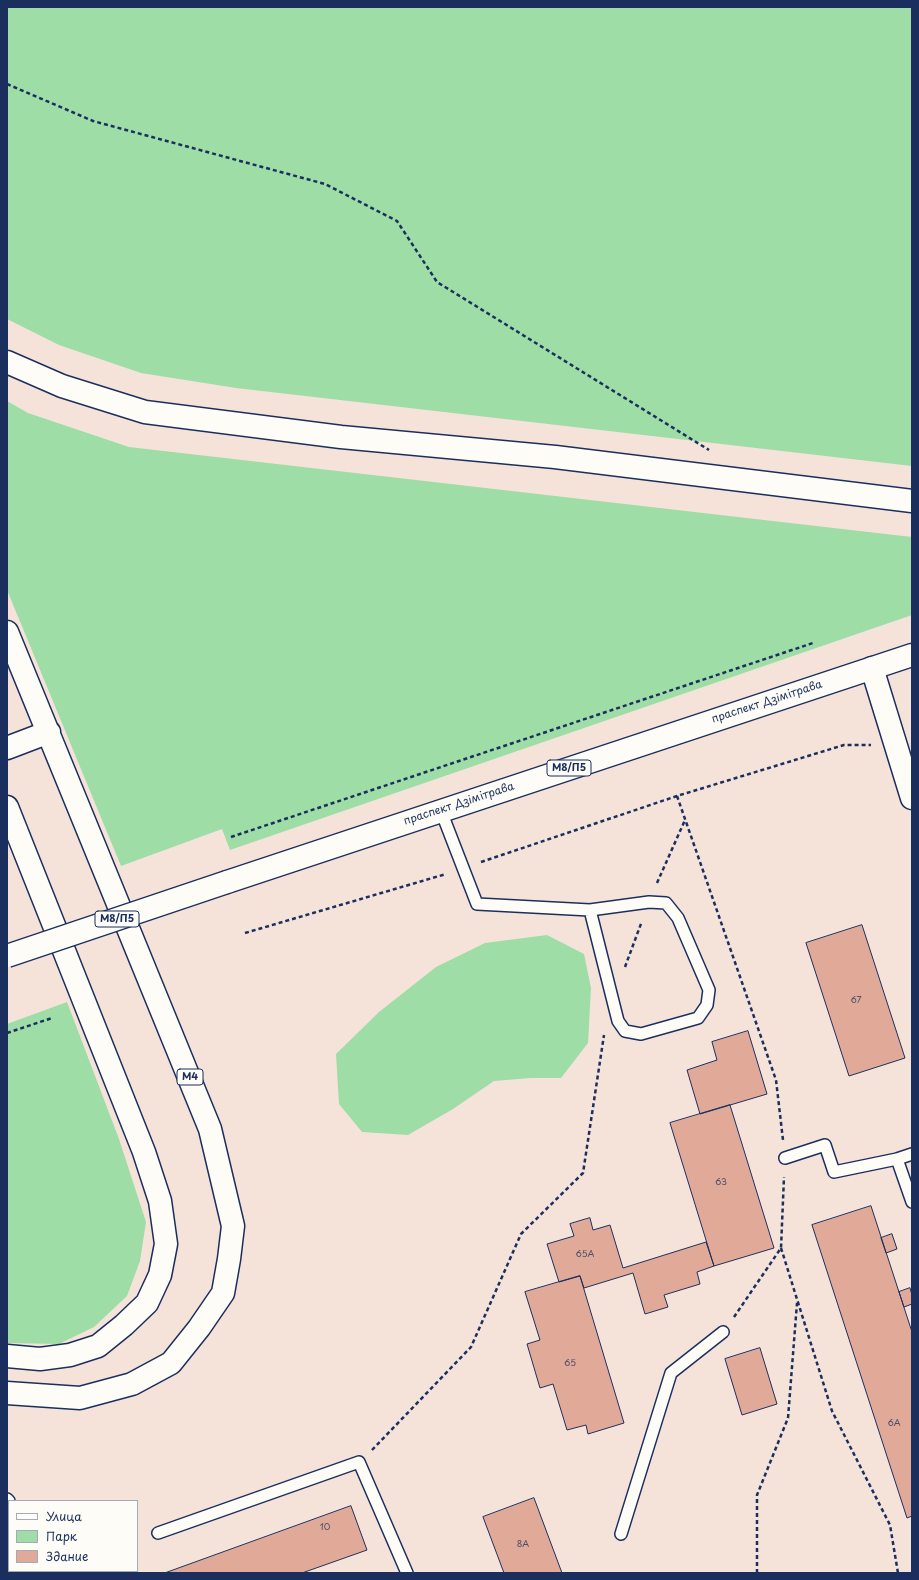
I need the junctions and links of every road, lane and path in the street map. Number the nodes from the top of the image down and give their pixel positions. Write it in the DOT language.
graph roads {
  1 [pos="7,84"];
  2 [pos="7,362"];
  3 [pos="713,453"];
  4 [pos="912,501"];
  5 [pos="7,632"];
  6 [pos="814,643"];
  7 [pos="912,655"];
  8 [pos="872,668"];
  9 [pos="49,732"];
  10 [pos="896,745"];
  11 [pos="7,748"];
  12 [pos="677,796"];
  13 [pos="912,798"];
  14 [pos="7,807"];
  15 [pos="441,810"];
  16 [pos="685,820"];
  17 [pos="231,837"];
  18 [pos="463,869"];
  19 [pos="649,902"];
  20 [pos="590,910"];
  21 [pos="245,933"];
  22 [pos="7,956"];
  23 [pos="613,999"];
  24 [pos="52,1018"];
  25 [pos="7,1033"];
  26 [pos="912,1154"];
  27 [pos="785,1158"];
  28 [pos="896,1159"];
  29 [pos="912,1202"];
  30 [pos="781,1248"];
  31 [pos="798,1300"];
  32 [pos="723,1332"];
  33 [pos="7,1356"];
  34 [pos="7,1393"];
  35 [pos="359,1462"];
  36 [pos="158,1533"];
  37 [pos="621,1534"];
  38 [pos="407,1573"];
  39 [pos="757,1573"];
  40 [pos="898,1573"];
  1 -- 3 [label="path"];
  2 -- 4 [label="main road"];
  5 -- 9 [label="main road, М4"];
  6 -- 17 [label="path"];
  7 -- 8 [label="main road, праспект Дзімітрава / М8/П5"];
  8 -- 10 [label="main road"];
  8 -- 15 [label="main road, праспект Дзімітрава / М8/П5"];
  9 -- 11 [label="main road"];
  9 -- 34 [label="main road, М4"];
  10 -- 12 [label="path"];
  10 -- 13 [label="main road"];
  12 -- 16 [label="path"];
  12 -- 18 [label="path"];
  14 -- 33 [label="main road"];
  15 -- 18 [label="lane"];
  15 -- 22 [label="main road, праспект Дзімітрава / М8/П5, bridge"];
  16 -- 19 [label="path"];
  16 -- 27 [label="path"];
  18 -- 20 [label="lane"];
  18 -- 21 [label="path"];
  19 -- 20 [label="lane"];
  19 -- 23 [label="path"];
  19 -- 23 [label="lane"];
  20 -- 23 [label="lane"];
  23 -- 35 [label="path"];
  24 -- 25 [label="path"];
  26 -- 28 [label="lane"];
  27 -- 28 [label="lane"];
  27 -- 30 [label="path"];
  28 -- 29 [label="lane"];
  30 -- 31 [label="path"];
  30 -- 32 [label="path"];
  31 -- 39 [label="path"];
  31 -- 40 [label="path"];
  32 -- 37 [label="lane"];
  35 -- 36 [label="lane"];
  35 -- 38 [label="lane"];
}
